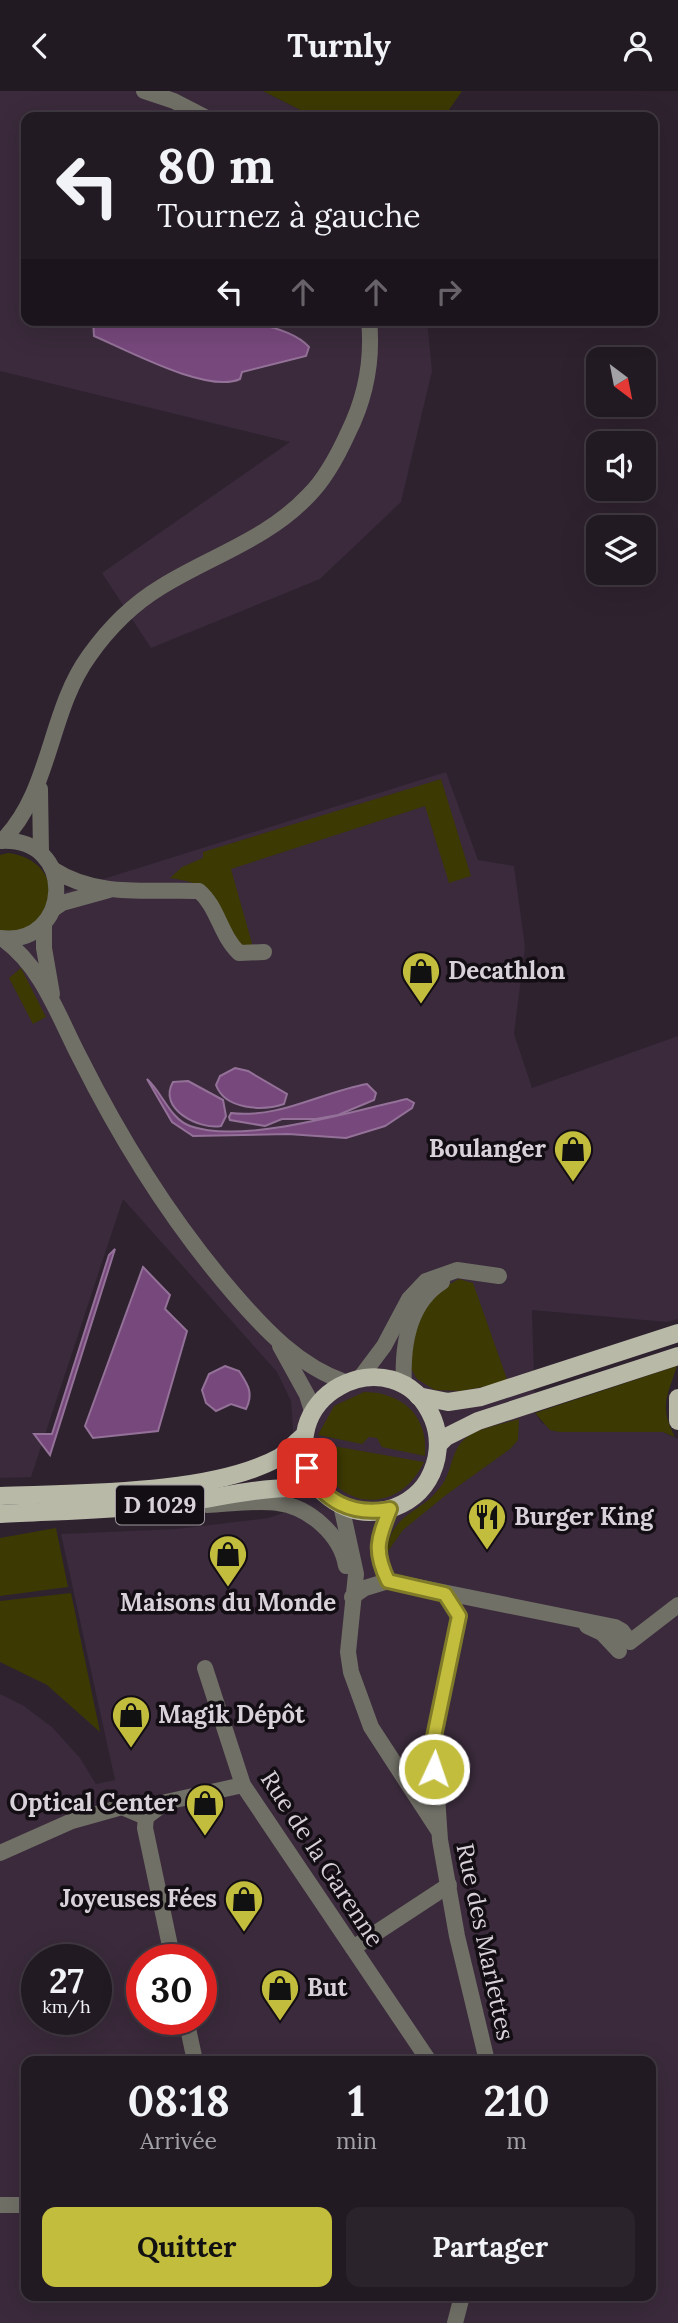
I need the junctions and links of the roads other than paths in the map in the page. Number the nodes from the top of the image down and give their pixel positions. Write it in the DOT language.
graph roads {
  1 [pos="144,91"];
  2 [pos="193,112"];
  3 [pos="369,326"];
  4 [pos="41,779"];
  5 [pos="1,841"];
  6 [pos="41,853"];
  7 [pos="54,870"];
  8 [pos="108,890"];
  9 [pos="53,909"];
  10 [pos="44,924"];
  11 [pos="2,938"];
  12 [pos="264,952"];
  13 [pos="54,1003"];
  14 [pos="469,1273"];
  15 [pos="499,1276"];
  16 [pos="678,1333"];
  17 [pos="275,1338"];
  18 [pos="678,1356"];
  19 [pos="353,1380"];
  20 [pos="411,1391"];
  21 [pos="678,1398"];
  22 [pos="312,1411"];
  23 [pos="678,1422"];
  24 [pos="304,1436"];
  25 [pos="438,1445"];
  26 [pos="320,1490"];
  27 [pos="0,1496"];
  28 [pos="173,1504"];
  29 [pos="341,1505"];
  30 [pos="390,1509"];
  31 [pos="0,1514"];
  32 [pos="388,1581"];
  33 [pos="445,1594"];
  34 [pos="352,1597"];
  35 [pos="678,1605"];
  36 [pos="459,1616"];
  37 [pos="624,1647"];
  38 [pos="205,1668"];
  39 [pos="243,1785"];
  40 [pos="146,1817"];
  41 [pos="439,1832"];
  42 [pos="0,1853"];
  43 [pos="449,1885"];
  44 [pos="170,1944"];
  45 [pos="353,1948"];
  46 [pos="189,2035"];
  47 [pos="194,2056"];
  48 [pos="426,2056"];
  49 [pos="486,2056"];
  50 [pos="0,2205"];
  51 [pos="21,2205"];
  52 [pos="461,2301"];
  53 [pos="455,2323"];
  1 -- 2 [label="street"];
  3 -- 4 [label="street"];
  4 -- 5 [label="street"];
  4 -- 6 [label="street"];
  5 -- 6 [label="street"];
  6 -- 7 [label="street"];
  7 -- 8 [label="street"];
  7 -- 9 [label="street"];
  8 -- 9 [label="street"];
  8 -- 12 [label="street"];
  9 -- 10 [label="street"];
  10 -- 11 [label="street"];
  10 -- 13 [label="street"];
  11 -- 13 [label="street"];
  13 -- 17 [label="street"];
  14 -- 15 [label="street"];
  14 -- 19 [label="street"];
  14 -- 20 [label="street"];
  16 -- 20 [label="main road"];
  17 -- 19 [label="street"];
  17 -- 22 [label="street"];
  18 -- 25 [label="main road"];
  19 -- 20 [label="main road"];
  19 -- 22 [label="main road"];
  20 -- 25 [label="main road"];
  21 -- 23 [label="main road"];
  22 -- 24 [label="main road"];
  24 -- 26 [label="main road"];
  24 -- 27 [label="main road, D 1029"];
  25 -- 30 [label="main road"];
  26 -- 28 [label="main road, D 1029"];
  26 -- 29 [label="main road"];
  28 -- 31 [label="main road, D 1029"];
  28 -- 34 [label="street"];
  29 -- 30 [label="main road"];
  29 -- 34 [label="street"];
  30 -- 32 [label="street"];
  32 -- 33 [label="street"];
  32 -- 34 [label="street"];
  33 -- 36 [label="street"];
  33 -- 37 [label="street"];
  34 -- 41 [label="street, Rue des Marlettes"];
  35 -- 37 [label="street"];
  36 -- 37 [label="street"];
  36 -- 41 [label="street, Rue des Marlettes"];
  38 -- 39 [label="street, Rue de la Garenne"];
  39 -- 40 [label="street"];
  39 -- 45 [label="street, Rue de la Garenne"];
  40 -- 42 [label="street"];
  40 -- 44 [label="street"];
  41 -- 43 [label="street, Rue des Marlettes"];
  43 -- 45 [label="street"];
  43 -- 49 [label="street, Rue des Marlettes"];
  45 -- 48 [label="street, Rue de la Garenne"];
  46 -- 47 [label="street"];
  50 -- 51 [label="street"];
  52 -- 53 [label="street"];
}
